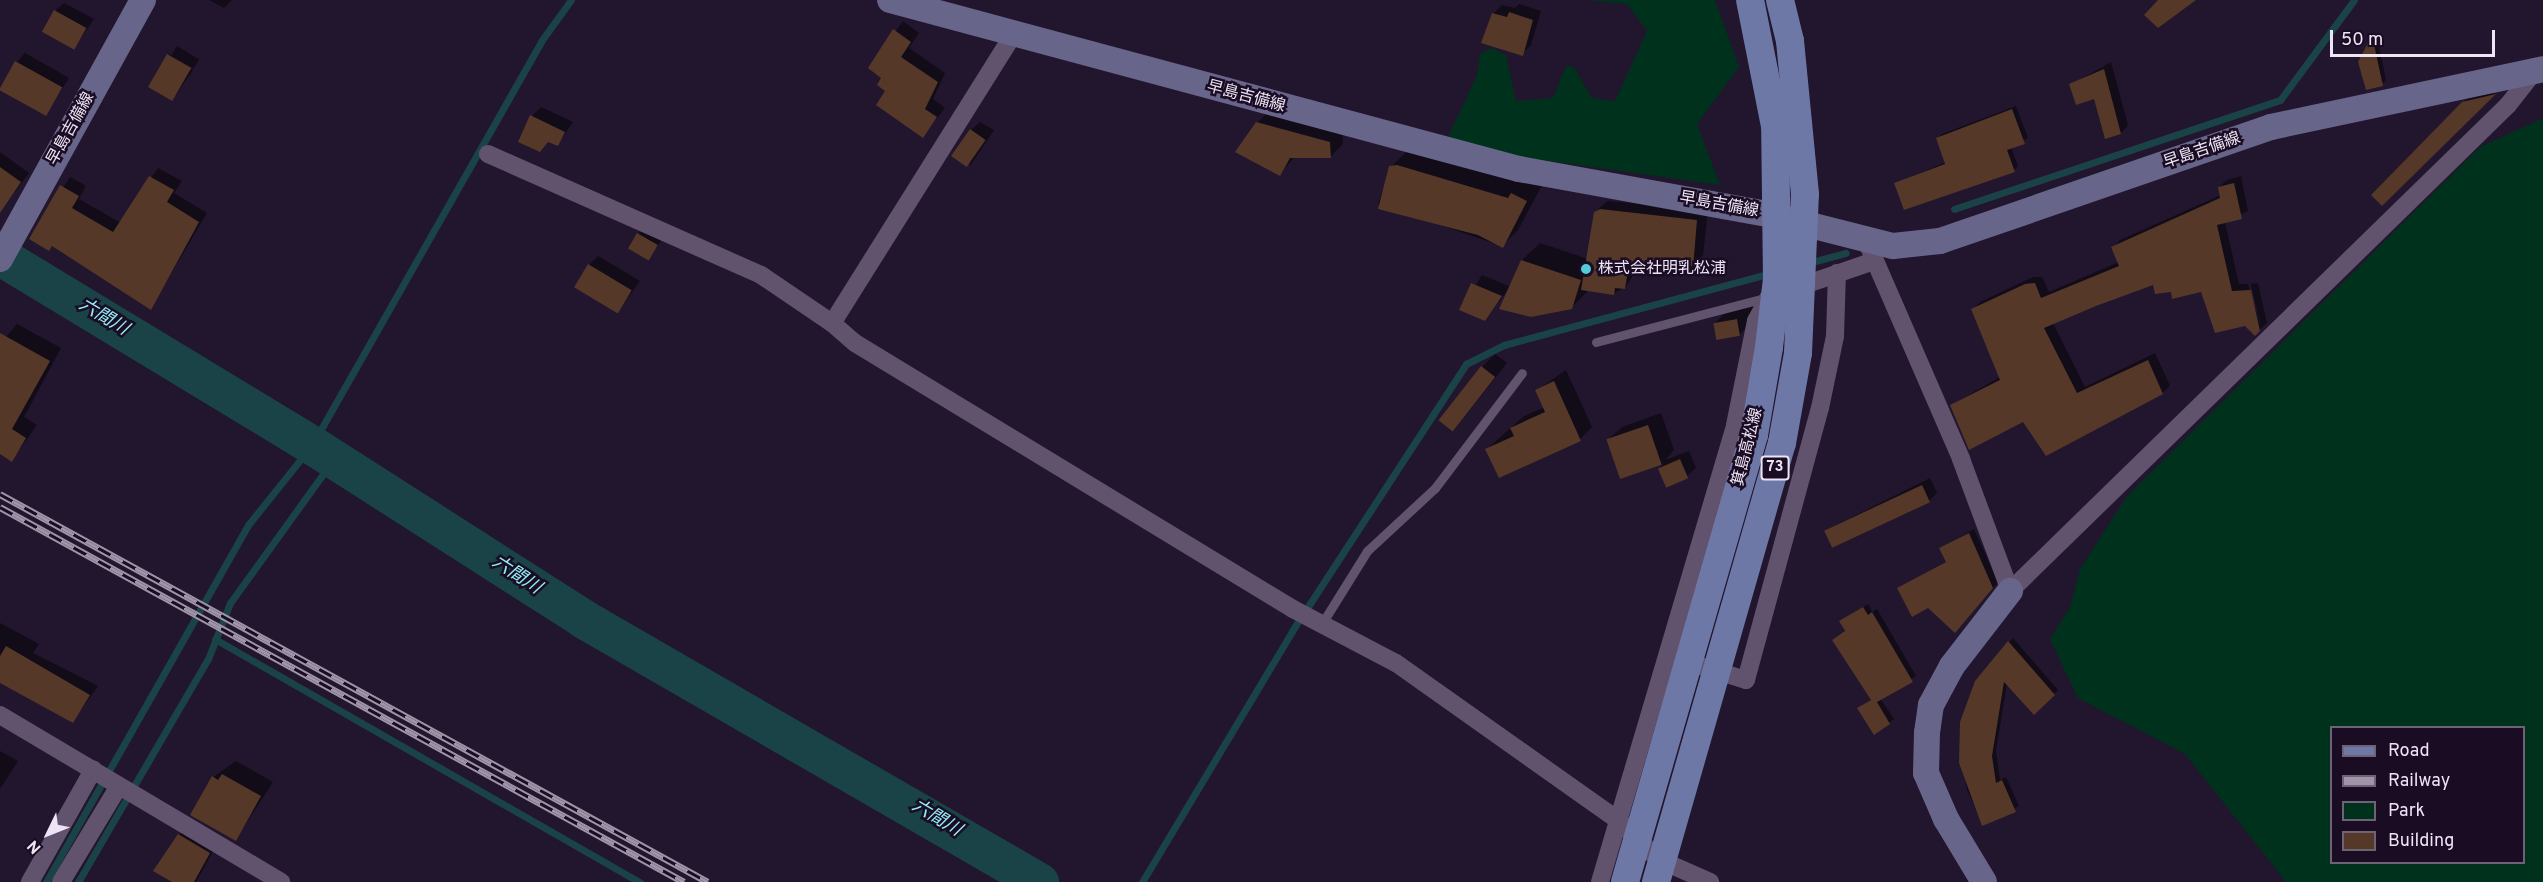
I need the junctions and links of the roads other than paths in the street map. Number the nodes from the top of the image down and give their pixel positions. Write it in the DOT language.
graph roads {
  1 [pos="143,0"];
  2 [pos="890,0"];
  3 [pos="1750,0"];
  4 [pos="1780,0"];
  5 [pos="1013,35"];
  6 [pos="2539,70"];
  7 [pos="488,154"];
  8 [pos="1870,250"];
  9 [pos="0,259"];
  10 [pos="1837,273"];
  11 [pos="1769,297"];
  12 [pos="832,323"];
  13 [pos="1596,342"];
  14 [pos="1522,373"];
  15 [pos="2010,591"];
  16 [pos="1307,617"];
  17 [pos="1666,655"];
  18 [pos="0,715"];
  19 [pos="114,783"];
  20 [pos="1618,820"];
  21 [pos="30,882"];
  22 [pos="60,882"];
  23 [pos="281,882"];
  24 [pos="1600,882"];
  25 [pos="1625,882"];
  26 [pos="1656,882"];
  27 [pos="1710,882"];
  28 [pos="1984,882"];
  1 -- 9 [label="main road, 早島吉備線"];
  2 -- 5 [label="main road, 早島吉備線"];
  3 -- 25 [label="main road, 箕島高松線 / 73"];
  4 -- 26 [label="main road, 箕島高松線 / 73"];
  5 -- 8 [label="main road, 早島吉備線"];
  5 -- 12 [label="street"];
  6 -- 8 [label="main road, 早島吉備線"];
  6 -- 15 [label="street"];
  7 -- 12 [label="street"];
  8 -- 10 [label="street"];
  8 -- 15 [label="street"];
  10 -- 11 [label="street"];
  10 -- 17 [label="street"];
  11 -- 13 [label="lane"];
  11 -- 17 [label="street"];
  12 -- 16 [label="street"];
  14 -- 16 [label="lane"];
  15 -- 28 [label="main road"];
  16 -- 20 [label="street"];
  17 -- 20 [label="street"];
  18 -- 19 [label="street"];
  19 -- 21 [label="street"];
  19 -- 22 [label="street"];
  19 -- 23 [label="street"];
  20 -- 24 [label="street"];
  20 -- 27 [label="street"];
}
